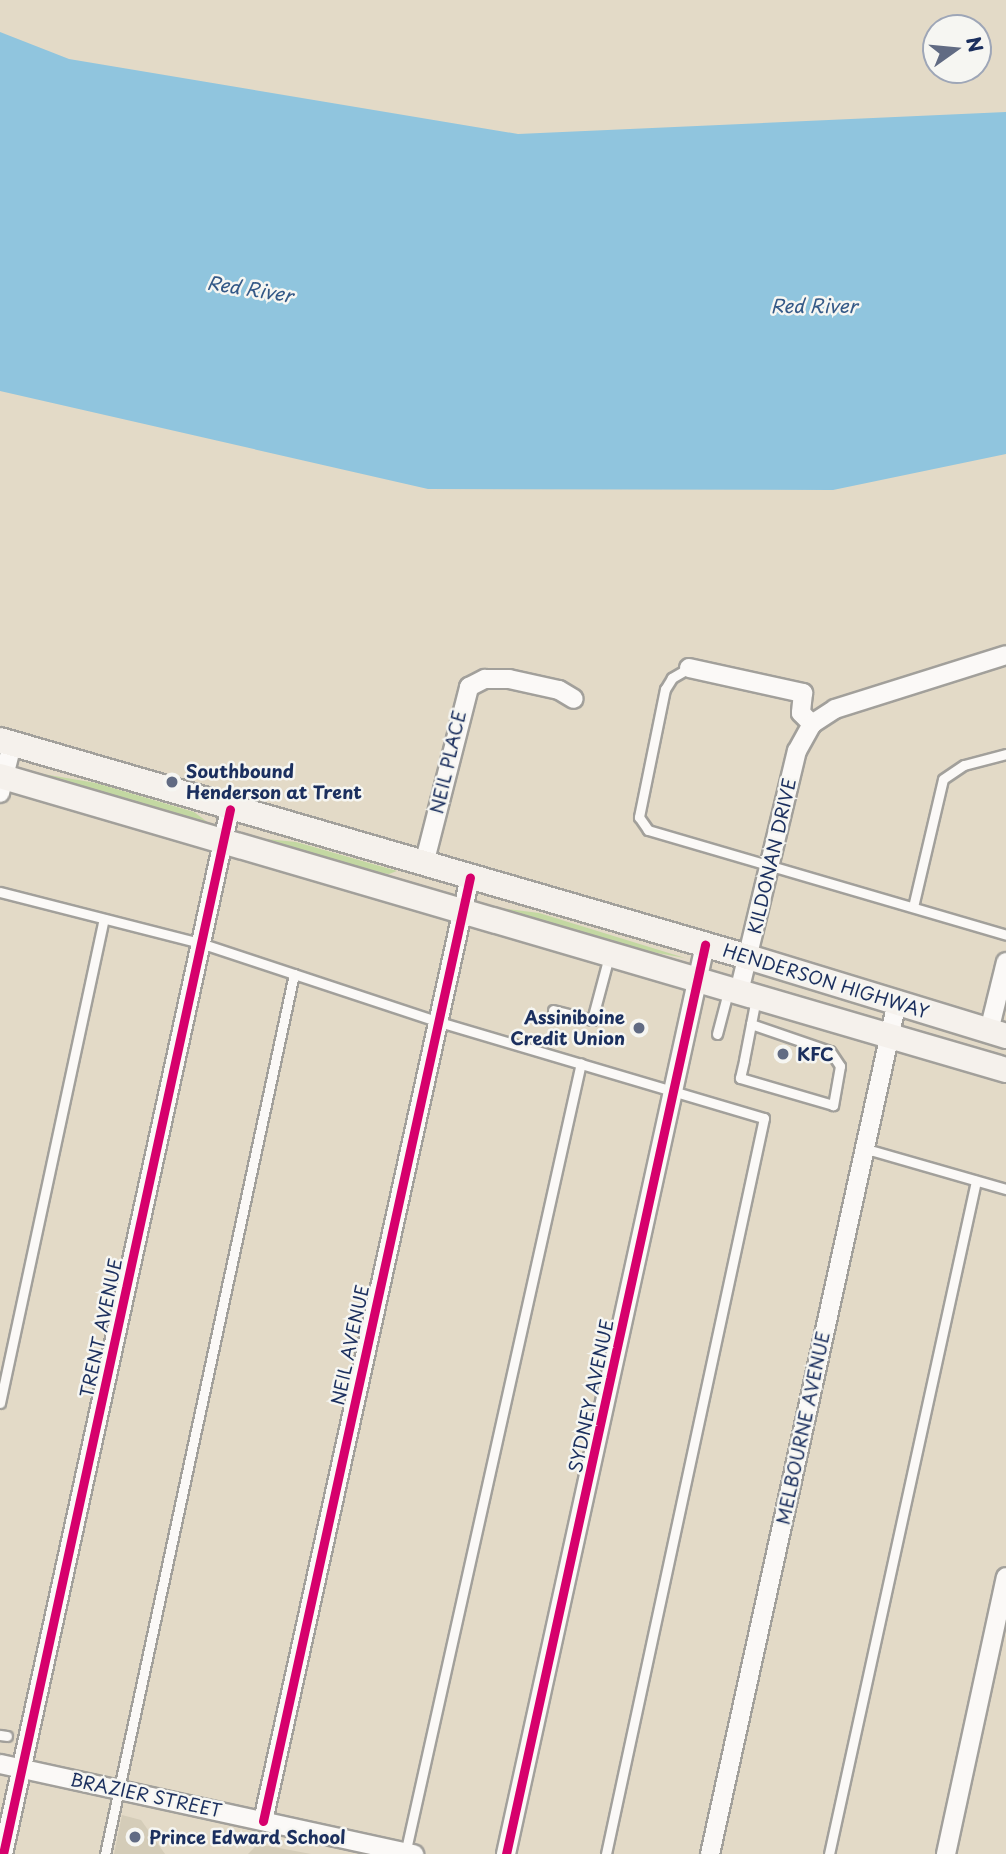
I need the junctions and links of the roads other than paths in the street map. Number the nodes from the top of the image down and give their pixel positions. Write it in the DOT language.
graph roads {
  1 [pos="1006,655"];
  2 [pos="688,668"];
  3 [pos="574,699"];
  4 [pos="812,724"];
  5 [pos="6,742"];
  6 [pos="1006,754"];
  7 [pos="1,782"];
  8 [pos="230,809"];
  9 [pos="223,842"];
  10 [pos="771,863"];
  11 [pos="424,864"];
  12 [pos="470,877"];
  13 [pos="0,892"];
  14 [pos="414,897"];
  15 [pos="914,907"];
  16 [pos="460,911"];
  17 [pos="104,919"];
  18 [pos="1006,935"];
  19 [pos="200,943"];
  20 [pos="705,945"];
  21 [pos="610,954"];
  22 [pos="748,957"];
  23 [pos="1006,962"];
  24 [pos="294,974"];
  25 [pos="697,980"];
  26 [pos="742,992"];
  27 [pos="897,1002"];
  28 [pos="553,1010"];
  29 [pos="436,1021"];
  30 [pos="751,1024"];
  31 [pos="717,1034"];
  32 [pos="998,1034"];
  33 [pos="888,1036"];
  34 [pos="581,1063"];
  35 [pos="1006,1070"];
  36 [pos="675,1090"];
  37 [pos="863,1148"];
  38 [pos="976,1181"];
  39 [pos="1006,1189"];
  40 [pos="0,1403"];
  41 [pos="1006,1577"];
  42 [pos="0,1764"];
  43 [pos="22,1769"];
  44 [pos="117,1788"];
  45 [pos="262,1821"];
  46 [pos="2,1852"];
  47 [pos="408,1853"];
  48 [pos="105,1854"];
  49 [pos="506,1854"];
  50 [pos="606,1854"];
  51 [pos="710,1854"];
  52 [pos="829,1854"];
  53 [pos="946,1854"];
  1 -- 4 [label="street"];
  2 -- 4 [label="street"];
  2 -- 10 [label="lane"];
  3 -- 11 [label="street, NEIL PLACE"];
  4 -- 10 [label="street, KILDONAN DRIVE"];
  5 -- 7 [label="street"];
  5 -- 8 [label="main road, HENDERSON HIGHWAY"];
  6 -- 15 [label="lane"];
  7 -- 9 [label="main road, HENDERSON HIGHWAY"];
  8 -- 9 [label="street, TRENT AVENUE"];
  8 -- 11 [label="main road, HENDERSON HIGHWAY"];
  9 -- 14 [label="main road, HENDERSON HIGHWAY"];
  9 -- 19 [label="street, TRENT AVENUE"];
  10 -- 15 [label="lane"];
  10 -- 22 [label="street, KILDONAN DRIVE"];
  11 -- 12 [label="main road, HENDERSON HIGHWAY"];
  11 -- 14 [label="main road"];
  12 -- 16 [label="street, NEIL AVENUE"];
  12 -- 20 [label="main road, HENDERSON HIGHWAY"];
  13 -- 17 [label="lane"];
  14 -- 16 [label="main road, HENDERSON HIGHWAY"];
  15 -- 18 [label="lane"];
  16 -- 21 [label="main road, HENDERSON HIGHWAY"];
  16 -- 29 [label="street, NEIL AVENUE"];
  17 -- 19 [label="lane"];
  17 -- 40 [label="lane"];
  19 -- 24 [label="lane"];
  19 -- 43 [label="street, TRENT AVENUE"];
  20 -- 22 [label="main road, HENDERSON HIGHWAY"];
  20 -- 25 [label="street, SYDNEY AVENUE"];
  21 -- 25 [label="main road, HENDERSON HIGHWAY"];
  21 -- 28 [label="lane"];
  22 -- 26 [label="street, KILDONAN DRIVE"];
  22 -- 27 [label="main road, HENDERSON HIGHWAY"];
  23 -- 32 [label="street"];
  24 -- 29 [label="lane"];
  24 -- 44 [label="lane"];
  25 -- 26 [label="main road, HENDERSON HIGHWAY"];
  25 -- 36 [label="street, SYDNEY AVENUE"];
  26 -- 30 [label="lane"];
  26 -- 31 [label="lane"];
  26 -- 33 [label="main road, HENDERSON HIGHWAY"];
  27 -- 32 [label="main road, HENDERSON HIGHWAY"];
  27 -- 33 [label="street, MELBOURNE AVENUE"];
  29 -- 34 [label="lane"];
  29 -- 45 [label="street, NEIL AVENUE"];
  30 -- 30 [label="lane"];
  33 -- 35 [label="main road, HENDERSON HIGHWAY"];
  33 -- 37 [label="street, MELBOURNE AVENUE"];
  34 -- 36 [label="lane"];
  34 -- 47 [label="lane"];
  36 -- 49 [label="street, SYDNEY AVENUE"];
  36 -- 50 [label="lane"];
  37 -- 38 [label="lane"];
  37 -- 51 [label="street, MELBOURNE AVENUE"];
  38 -- 39 [label="lane"];
  38 -- 52 [label="lane"];
  41 -- 53 [label="street"];
  42 -- 43 [label="street, BRAZIER STREET"];
  43 -- 44 [label="street, BRAZIER STREET"];
  43 -- 46 [label="street, TRENT AVENUE"];
  44 -- 45 [label="street, BRAZIER STREET"];
  44 -- 48 [label="lane"];
  45 -- 47 [label="street, BRAZIER STREET"];
}
